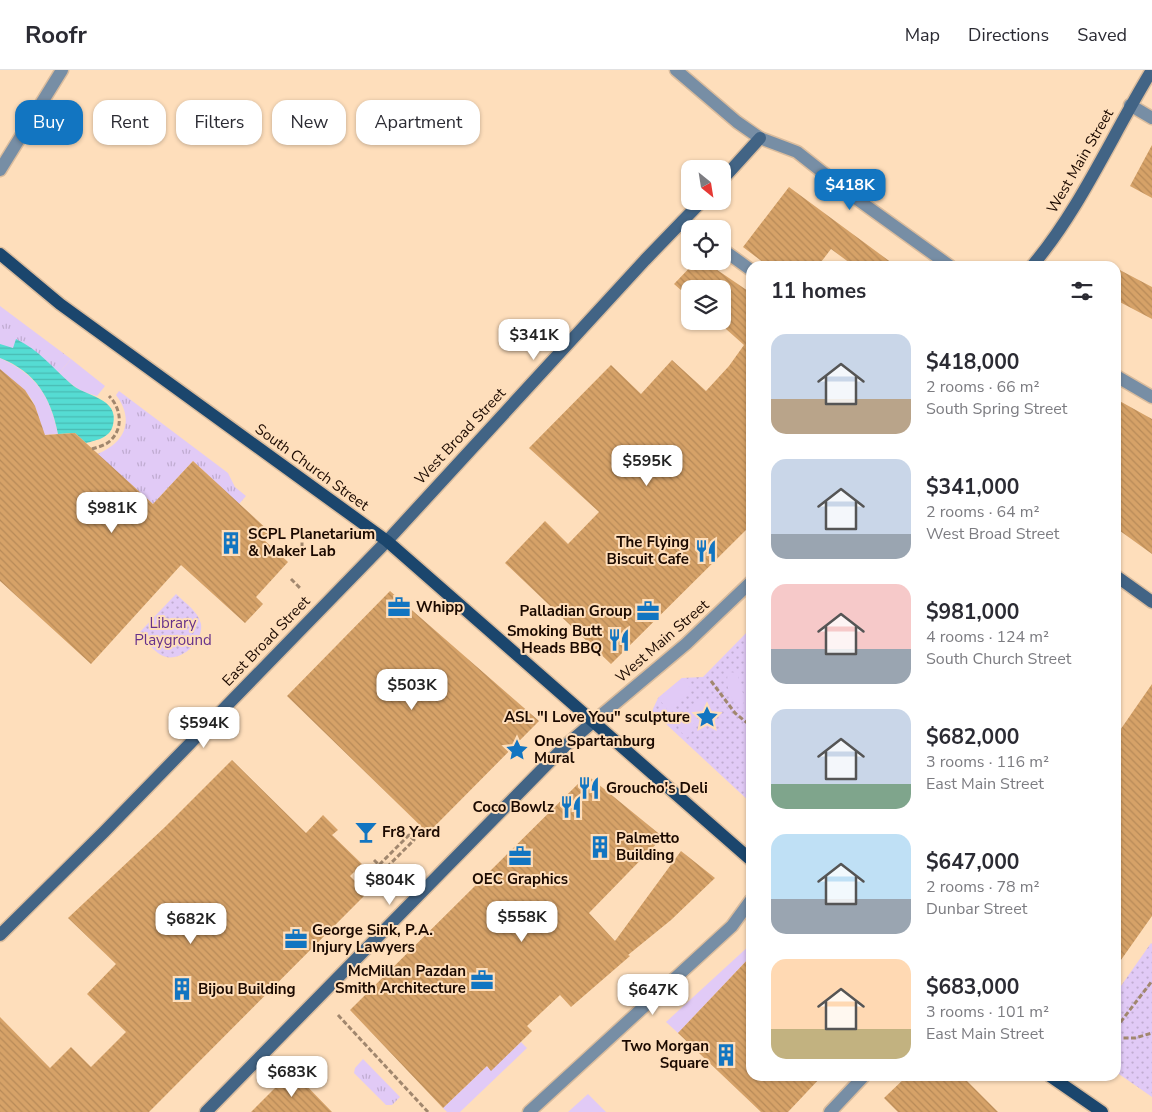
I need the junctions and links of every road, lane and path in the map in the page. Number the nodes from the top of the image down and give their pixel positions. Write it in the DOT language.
graph roads {
  1 [pos="62,70"];
  2 [pos="676,70"];
  3 [pos="1152,70"];
  4 [pos="1130,105"];
  5 [pos="1152,118"];
  6 [pos="760,138"];
  7 [pos="0,170"];
  8 [pos="731,170"];
  9 [pos="681,231"];
  10 [pos="0,254"];
  11 [pos="731,256"];
  12 [pos="943,261"];
  13 [pos="1036,261"];
  14 [pos="746,266"];
  15 [pos="1121,379"];
  16 [pos="108,396"];
  17 [pos="1152,397"];
  18 [pos="92,449"];
  19 [pos="302,535"];
  20 [pos="387,541"];
  21 [pos="302,551"];
  22 [pos="291,580"];
  23 [pos="1121,580"];
  24 [pos="746,587"];
  25 [pos="300,588"];
  26 [pos="1152,602"];
  27 [pos="711,681"];
  28 [pos="594,722"];
  29 [pos="746,722"];
  30 [pos="746,856"];
  31 [pos="374,860"];
  32 [pos="379,865"];
  33 [pos="400,876"];
  34 [pos="395,880"];
  35 [pos="746,907"];
  36 [pos="0,935"];
  37 [pos="1152,981"];
  38 [pos="338,1015"];
  39 [pos="1121,1021"];
  40 [pos="1152,1033"];
  41 [pos="1121,1038"];
  42 [pos="859,1081"];
  43 [pos="1057,1081"];
  44 [pos="206,1112"];
  45 [pos="428,1112"];
  46 [pos="528,1112"];
  47 [pos="830,1112"];
  48 [pos="1102,1112"];
  1 -- 7 [label="street"];
  2 -- 6 [label="street"];
  3 -- 4 [label="street, West Main Street"];
  4 -- 5 [label="street"];
  4 -- 13 [label="street, West Main Street"];
  6 -- 8 [label="street"];
  6 -- 12 [label="street"];
  9 -- 20 [label="street, West Broad Street"];
  10 -- 20 [label="main road, South Church Street"];
  11 -- 14 [label="street"];
  15 -- 17 [label="street"];
  16 -- 18 [label="path"];
  19 -- 21 [label="path"];
  20 -- 28 [label="main road, South Church Street"];
  20 -- 36 [label="street, East Broad Street"];
  22 -- 25 [label="path"];
  23 -- 26 [label="street"];
  24 -- 28 [label="street, West Main Street"];
  27 -- 29 [label="path"];
  28 -- 30 [label="main road, South Church Street"];
  28 -- 44 [label="street"];
  31 -- 32 [label="path"];
  32 -- 33 [label="path"];
  32 -- 34 [label="path"];
  35 -- 46 [label="street"];
  37 -- 39 [label="path"];
  38 -- 45 [label="path"];
  40 -- 41 [label="path"];
  42 -- 47 [label="street"];
  43 -- 48 [label="main road"];
}
